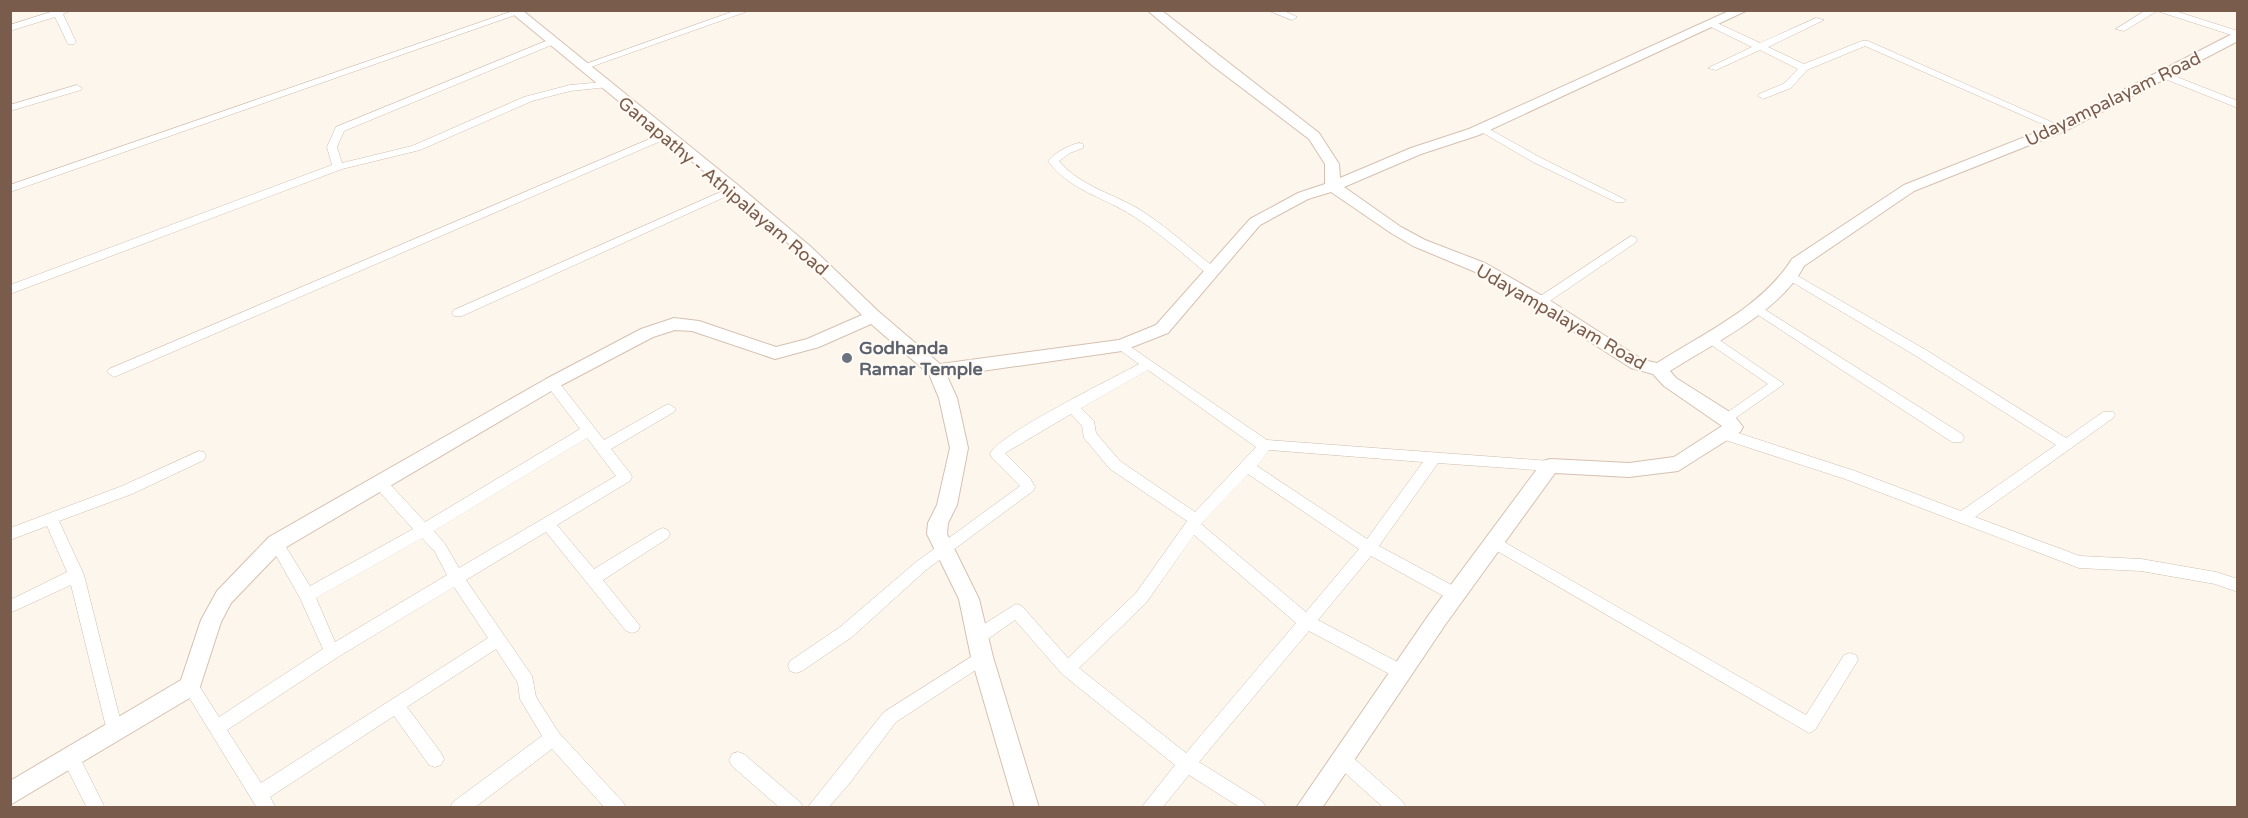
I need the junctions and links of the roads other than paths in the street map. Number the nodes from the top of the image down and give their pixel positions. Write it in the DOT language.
graph roads {
  1 [pos="747,10"];
  2 [pos="1271,10"];
  3 [pos="1742,10"];
  4 [pos="2154,10"];
  5 [pos="2161,10"];
  6 [pos="1156,11"];
  7 [pos="63,12"];
  8 [pos="515,12"];
  9 [pos="1292,17"];
  10 [pos="1819,20"];
  11 [pos="1712,24"];
  12 [pos="10,28"];
  13 [pos="2121,29"];
  14 [pos="2238,34"];
  15 [pos="71,42"];
  16 [pos="551,42"];
  17 [pos="1760,47"];
  18 [pos="582,67"];
  19 [pos="1713,68"];
  20 [pos="1804,69"];
  21 [pos="2164,75"];
  22 [pos="604,85"];
  23 [pos="77,88"];
  24 [pos="1763,96"];
  25 [pos="2238,105"];
  26 [pos="10,108"];
  27 [pos="1482,128"];
  28 [pos="2060,128"];
  29 [pos="666,135"];
  30 [pos="1079,146"];
  31 [pos="338,167"];
  32 [pos="1333,186"];
  33 [pos="10,189"];
  34 [pos="734,189"];
  35 [pos="1620,200"];
  36 [pos="1631,240"];
  37 [pos="1211,272"];
  38 [pos="1791,276"];
  39 [pos="10,290"];
  40 [pos="1540,302"];
  41 [pos="1756,308"];
  42 [pos="458,313"];
  43 [pos="873,316"];
  44 [pos="1709,337"];
  45 [pos="1122,345"];
  46 [pos="1149,364"];
  47 [pos="1659,370"];
  48 [pos="936,371"];
  49 [pos="114,372"];
  50 [pos="552,383"];
  51 [pos="1072,406"];
  52 [pos="669,409"];
  53 [pos="2108,415"];
  54 [pos="1726,426"];
  55 [pos="589,430"];
  56 [pos="1957,438"];
  57 [pos="2065,444"];
  58 [pos="1264,445"];
  59 [pos="604,447"];
  60 [pos="199,456"];
  61 [pos="1434,458"];
  62 [pos="1248,466"];
  63 [pos="1550,466"];
  64 [pos="381,484"];
  65 [pos="1964,517"];
  66 [pos="51,519"];
  67 [pos="1194,522"];
  68 [pos="547,523"];
  69 [pos="424,530"];
  70 [pos="10,534"];
  71 [pos="663,534"];
  72 [pos="1492,541"];
  73 [pos="276,543"];
  74 [pos="1369,548"];
  75 [pos="944,549"];
  76 [pos="76,575"];
  77 [pos="456,577"];
  78 [pos="593,578"];
  79 [pos="2238,586"];
  80 [pos="1454,594"];
  81 [pos="307,595"];
  82 [pos="10,607"];
  83 [pos="1305,621"];
  84 [pos="632,626"];
  85 [pos="979,636"];
  86 [pos="499,639"];
  87 [pos="332,652"];
  88 [pos="982,657"];
  89 [pos="1850,660"];
  90 [pos="796,666"];
  91 [pos="1068,669"];
  92 [pos="1401,672"];
  93 [pos="190,686"];
  94 [pos="396,705"];
  95 [pos="217,727"];
  96 [pos="115,731"];
  97 [pos="553,738"];
  98 [pos="71,758"];
  99 [pos="435,759"];
  100 [pos="738,760"];
  101 [pos="1343,760"];
  102 [pos="1187,764"];
  103 [pos="10,794"];
  104 [pos="263,801"];
  105 [pos="96,807"];
  106 [pos="459,807"];
  107 [pos="617,807"];
  108 [pos="794,807"];
  109 [pos="816,807"];
  110 [pos="1027,807"];
  111 [pos="1150,807"];
  112 [pos="1257,807"];
  113 [pos="1308,807"];
  114 [pos="1396,807"];
  1 -- 18 [label="street"];
  2 -- 9 [label="street"];
  3 -- 11 [label="street"];
  4 -- 13 [label="street"];
  5 -- 14 [label="street"];
  6 -- 32 [label="street"];
  7 -- 12 [label="street"];
  7 -- 15 [label="street"];
  8 -- 16 [label="street, Ganapathy - Athipalayam Road"];
  8 -- 33 [label="street"];
  10 -- 17 [label="street"];
  11 -- 17 [label="street"];
  11 -- 27 [label="street"];
  14 -- 21 [label="street, Udayampalayam Road"];
  16 -- 18 [label="street, Ganapathy - Athipalayam Road"];
  16 -- 31 [label="street"];
  17 -- 19 [label="street"];
  17 -- 20 [label="street"];
  18 -- 22 [label="street, Ganapathy - Athipalayam Road"];
  20 -- 24 [label="street"];
  20 -- 28 [label="street"];
  21 -- 25 [label="street"];
  21 -- 28 [label="street, Udayampalayam Road"];
  22 -- 29 [label="street, Ganapathy - Athipalayam Road"];
  22 -- 31 [label="street"];
  23 -- 26 [label="street"];
  27 -- 32 [label="street"];
  27 -- 35 [label="street"];
  28 -- 38 [label="street, Udayampalayam Road"];
  29 -- 34 [label="street, Ganapathy - Athipalayam Road"];
  29 -- 49 [label="street"];
  30 -- 37 [label="street"];
  31 -- 39 [label="street"];
  32 -- 37 [label="street"];
  32 -- 40 [label="street, Udayampalayam Road"];
  34 -- 42 [label="street"];
  34 -- 43 [label="street, Ganapathy - Athipalayam Road"];
  36 -- 40 [label="street"];
  37 -- 45 [label="street"];
  38 -- 41 [label="street, Udayampalayam Road"];
  38 -- 57 [label="street"];
  40 -- 47 [label="street, Udayampalayam Road"];
  41 -- 44 [label="street, Udayampalayam Road"];
  41 -- 56 [label="street"];
  43 -- 48 [label="street, Ganapathy - Athipalayam Road"];
  43 -- 50 [label="street"];
  44 -- 47 [label="street, Udayampalayam Road"];
  44 -- 54 [label="street"];
  45 -- 46 [label="street"];
  45 -- 48 [label="street"];
  46 -- 51 [label="street"];
  46 -- 58 [label="street"];
  47 -- 54 [label="street, Udayampalayam Road"];
  48 -- 75 [label="street, Ganapathy - Athipalayam Road"];
  50 -- 55 [label="street"];
  50 -- 64 [label="street"];
  51 -- 67 [label="street"];
  51 -- 75 [label="street"];
  52 -- 59 [label="street"];
  53 -- 57 [label="street"];
  54 -- 63 [label="street"];
  54 -- 65 [label="street"];
  55 -- 59 [label="street"];
  55 -- 69 [label="street"];
  57 -- 65 [label="street"];
  58 -- 61 [label="street"];
  58 -- 62 [label="street"];
  59 -- 68 [label="street"];
  60 -- 66 [label="street"];
  61 -- 63 [label="street"];
  61 -- 74 [label="street"];
  62 -- 67 [label="street"];
  62 -- 74 [label="street"];
  63 -- 72 [label="street"];
  64 -- 69 [label="street"];
  64 -- 73 [label="street"];
  65 -- 79 [label="street"];
  66 -- 70 [label="street"];
  66 -- 76 [label="street"];
  67 -- 83 [label="street"];
  67 -- 91 [label="street"];
  68 -- 77 [label="street"];
  68 -- 78 [label="street"];
  69 -- 77 [label="street"];
  69 -- 81 [label="street"];
  71 -- 78 [label="street"];
  72 -- 80 [label="street"];
  72 -- 89 [label="street"];
  73 -- 81 [label="street"];
  73 -- 93 [label="street"];
  74 -- 80 [label="street"];
  74 -- 83 [label="street"];
  75 -- 85 [label="street, Ganapathy - Athipalayam Road"];
  75 -- 90 [label="street"];
  76 -- 82 [label="street"];
  76 -- 96 [label="street"];
  77 -- 86 [label="street"];
  77 -- 87 [label="street"];
  78 -- 84 [label="street"];
  80 -- 92 [label="street"];
  81 -- 87 [label="street"];
  83 -- 92 [label="street"];
  83 -- 102 [label="street"];
  85 -- 88 [label="street, Ganapathy - Athipalayam Road"];
  85 -- 91 [label="street"];
  86 -- 94 [label="street"];
  86 -- 97 [label="street"];
  87 -- 95 [label="street"];
  88 -- 109 [label="street"];
  88 -- 110 [label="street, Ganapathy - Athipalayam Road"];
  91 -- 102 [label="street"];
  92 -- 101 [label="street"];
  93 -- 95 [label="street"];
  93 -- 96 [label="street"];
  94 -- 99 [label="street"];
  94 -- 104 [label="street"];
  95 -- 104 [label="street"];
  96 -- 98 [label="street"];
  97 -- 106 [label="street"];
  97 -- 107 [label="street"];
  98 -- 103 [label="street"];
  98 -- 105 [label="street"];
  100 -- 108 [label="street"];
  101 -- 113 [label="street"];
  101 -- 114 [label="street"];
  102 -- 111 [label="street"];
  102 -- 112 [label="street"];
}
